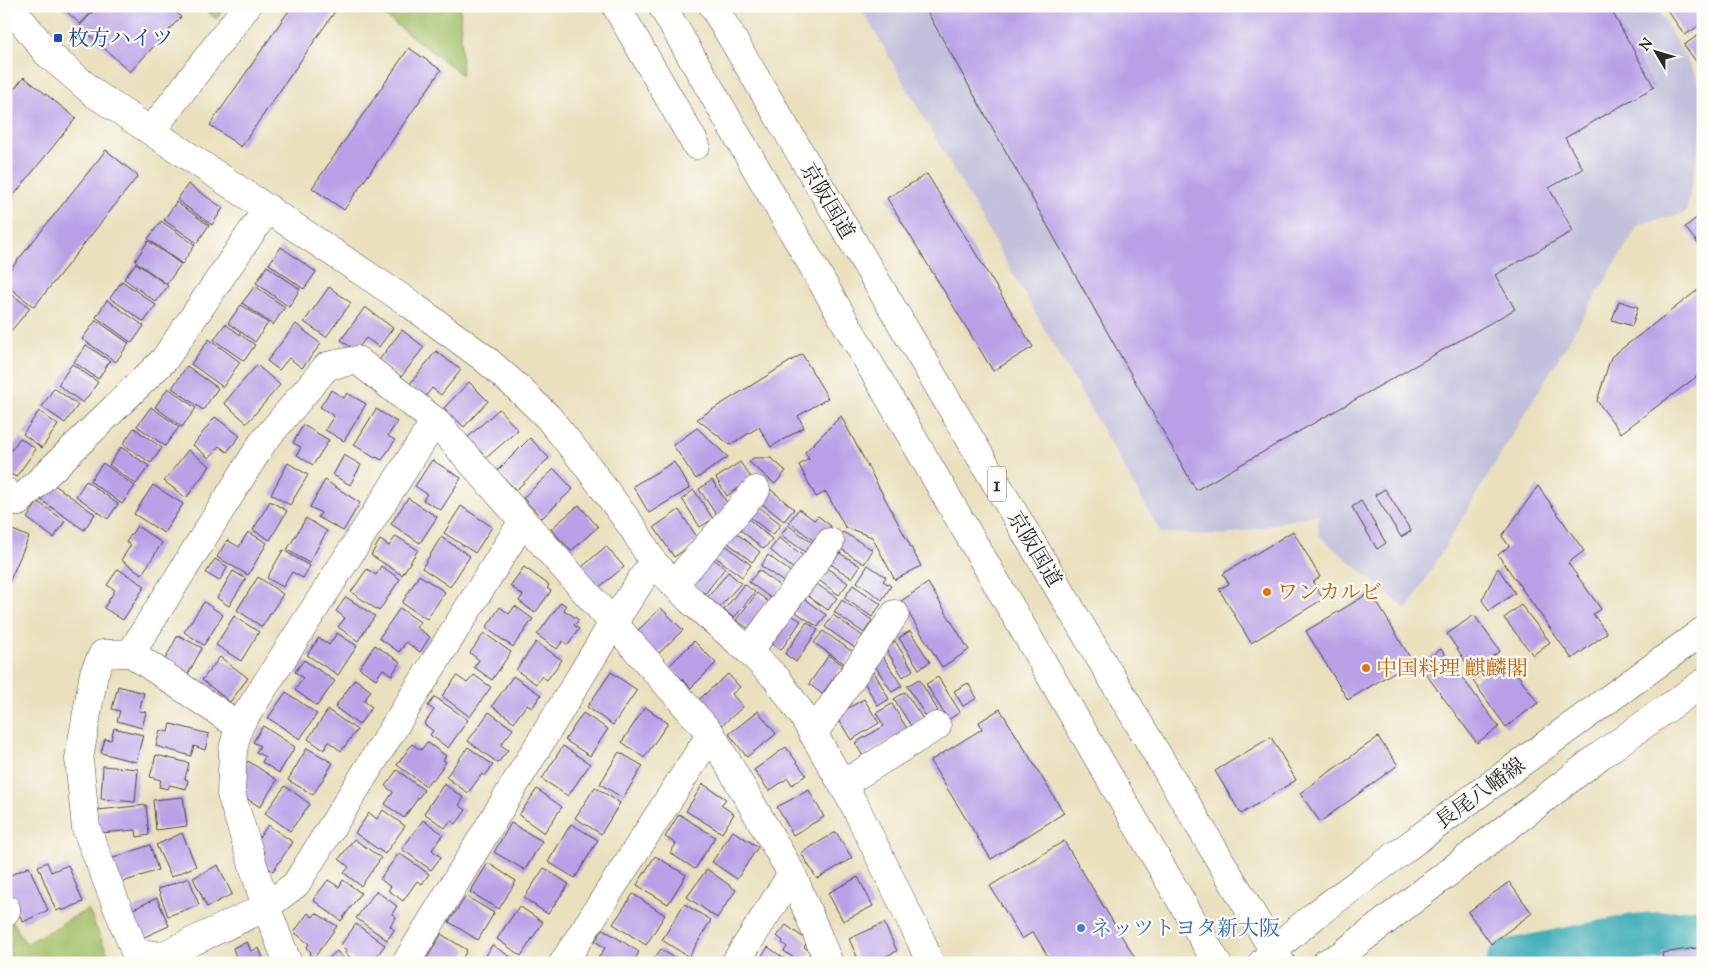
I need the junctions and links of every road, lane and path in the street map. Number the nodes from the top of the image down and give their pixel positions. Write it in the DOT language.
graph roads {
  1 [pos="10,6"];
  2 [pos="247,6"];
  3 [pos="616,6"];
  4 [pos="662,6"];
  5 [pos="713,6"];
  6 [pos="6,10"];
  7 [pos="151,131"];
  8 [pos="696,145"];
  9 [pos="268,208"];
  10 [pos="435,421"];
  11 [pos="756,490"];
  12 [pos="6,492"];
  13 [pos="523,521"];
  14 [pos="830,542"];
  15 [pos="653,562"];
  16 [pos="674,584"];
  17 [pos="895,614"];
  18 [pos="614,623"];
  19 [pos="1703,630"];
  20 [pos="749,651"];
  21 [pos="131,653"];
  22 [pos="1703,683"];
  23 [pos="240,726"];
  24 [pos="937,726"];
  25 [pos="711,734"];
  26 [pos="813,734"];
  27 [pos="843,784"];
  28 [pos="792,874"];
  29 [pos="266,907"];
  30 [pos="1272,959"];
  31 [pos="288,963"];
  32 [pos="406,963"];
  33 [pos="563,963"];
  34 [pos="735,963"];
  35 [pos="829,963"];
  36 [pos="930,963"];
  37 [pos="1217,963"];
  38 [pos="1326,963"];
  1 -- 6 [label="main road"];
  1 -- 7 [label="main road"];
  2 -- 7 [label="main road"];
  3 -- 8 [label="main road"];
  4 -- 37 [label="main road"];
  5 -- 30 [label="main road, 京阪国道 / 1"];
  7 -- 9 [label="main road"];
  9 -- 12 [label="main road"];
  9 -- 15 [label="main road"];
  10 -- 13 [label="main road"];
  10 -- 21 [label="main road"];
  10 -- 23 [label="main road"];
  11 -- 16 [label="main road"];
  13 -- 18 [label="main road"];
  13 -- 29 [label="main road"];
  14 -- 20 [label="main road"];
  15 -- 16 [label="main road"];
  15 -- 18 [label="main road"];
  16 -- 20 [label="main road"];
  17 -- 26 [label="main road"];
  18 -- 25 [label="main road"];
  18 -- 32 [label="main road"];
  19 -- 30 [label="main road, 長尾八幡線"];
  20 -- 26 [label="main road"];
  21 -- 23 [label="main road"];
  21 -- 29 [label="main road"];
  22 -- 38 [label="main road, 長尾八幡線"];
  23 -- 29 [label="main road"];
  24 -- 27 [label="main road"];
  25 -- 28 [label="main road"];
  25 -- 33 [label="main road"];
  26 -- 27 [label="main road"];
  27 -- 36 [label="main road"];
  28 -- 34 [label="main road"];
  28 -- 35 [label="main road"];
  29 -- 31 [label="main road"];
}
